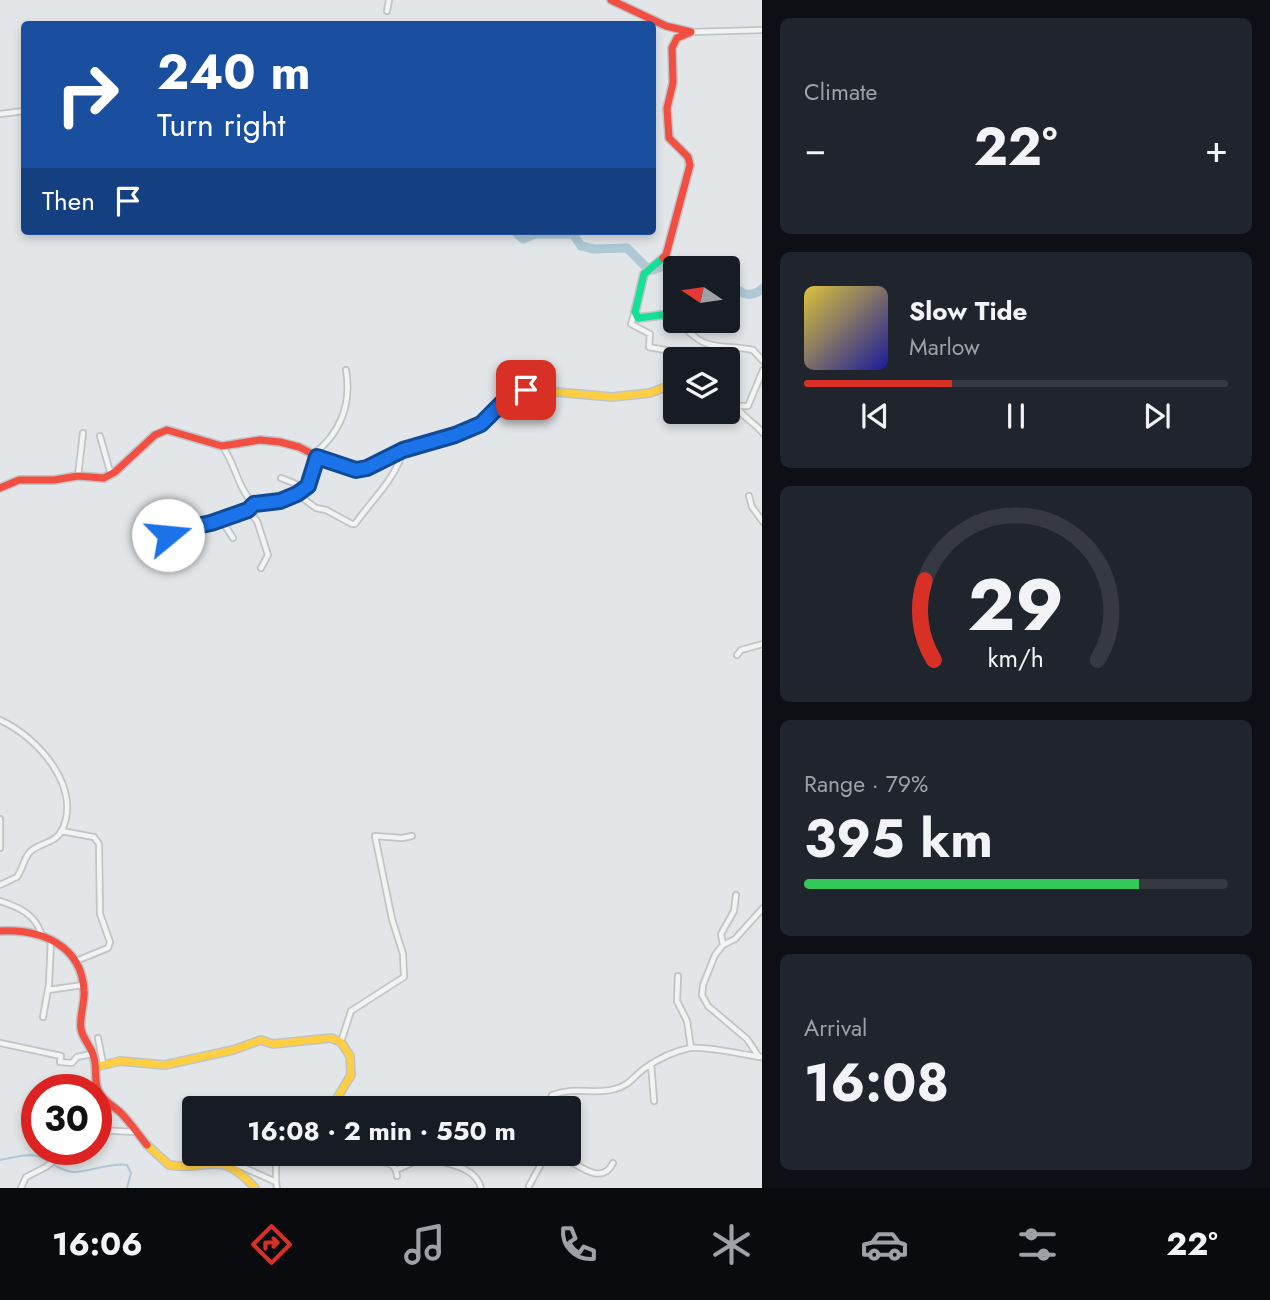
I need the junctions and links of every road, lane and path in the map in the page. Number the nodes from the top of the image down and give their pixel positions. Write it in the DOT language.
graph roads {
  1 [pos="389,0"];
  2 [pos="611,0"];
  3 [pos="387,11"];
  4 [pos="655,21"];
  5 [pos="656,21"];
  6 [pos="762,30"];
  7 [pos="691,32"];
  8 [pos="21,111"];
  9 [pos="0,114"];
  10 [pos="635,312"];
  11 [pos="663,315"];
  12 [pos="693,333"];
  13 [pos="663,350"];
  14 [pos="762,361"];
  15 [pos="346,370"];
  16 [pos="762,370"];
  17 [pos="663,388"];
  18 [pos="740,406"];
  19 [pos="740,412"];
  20 [pos="83,433"];
  21 [pos="762,433"];
  22 [pos="100,436"];
  23 [pos="222,446"];
  24 [pos="403,450"];
  25 [pos="315,456"];
  26 [pos="111,475"];
  27 [pos="78,476"];
  28 [pos="281,478"];
  29 [pos="0,488"];
  30 [pos="306,488"];
  31 [pos="297,494"];
  32 [pos="749,496"];
  33 [pos="254,504"];
  34 [pos="248,510"];
  35 [pos="218,520"];
  36 [pos="762,522"];
  37 [pos="153,538"];
  38 [pos="233,538"];
  39 [pos="261,568"];
  40 [pos="762,643"];
  41 [pos="737,655"];
  42 [pos="0,720"];
  43 [pos="0,819"];
  44 [pos="61,831"];
  45 [pos="412,836"];
  46 [pos="0,848"];
  47 [pos="0,885"];
  48 [pos="736,895"];
  49 [pos="0,901"];
  50 [pos="762,908"];
  51 [pos="0,931"];
  52 [pos="41,933"];
  53 [pos="51,938"];
  54 [pos="723,945"];
  55 [pos="76,961"];
  56 [pos="678,976"];
  57 [pos="83,985"];
  58 [pos="48,990"];
  59 [pos="44,1017"];
  60 [pos="97,1038"];
  61 [pos="341,1042"];
  62 [pos="0,1043"];
  63 [pos="691,1048"];
  64 [pos="92,1054"];
  65 [pos="761,1057"];
  66 [pos="651,1065"];
  67 [pos="99,1066"];
  68 [pos="338,1096"];
  69 [pos="552,1096"];
  70 [pos="654,1101"];
  71 [pos="112,1131"];
  72 [pos="137,1132"];
  73 [pos="613,1163"];
  74 [pos="48,1165"];
  75 [pos="182,1166"];
  76 [pos="226,1166"];
  77 [pos="240,1166"];
  78 [pos="276,1166"];
  79 [pos="393,1166"];
  80 [pos="539,1166"];
  81 [pos="573,1166"];
  82 [pos="396,1170"];
  83 [pos="397,1176"];
  84 [pos="609,1176"];
  85 [pos="583,1177"];
  86 [pos="277,1185"];
  87 [pos="528,1185"];
  88 [pos="21,1188"];
  89 [pos="255,1188"];
  90 [pos="481,1188"];
  1 -- 3 [label="street"];
  2 -- 4 [label="street"];
  5 -- 7 [label="street"];
  6 -- 7 [label="street"];
  7 -- 10 [label="street"];
  8 -- 9 [label="street"];
  10 -- 11 [label="street"];
  10 -- 13 [label="street"];
  12 -- 14 [label="street"];
  15 -- 25 [label="street"];
  16 -- 18 [label="street"];
  17 -- 24 [label="street"];
  19 -- 21 [label="street"];
  20 -- 27 [label="street"];
  22 -- 26 [label="street"];
  23 -- 25 [label="street"];
  23 -- 26 [label="street"];
  23 -- 33 [label="street"];
  24 -- 25 [label="street"];
  24 -- 31 [label="street"];
  25 -- 30 [label="street"];
  26 -- 27 [label="street"];
  27 -- 29 [label="street"];
  28 -- 30 [label="street"];
  30 -- 31 [label="street"];
  31 -- 33 [label="street"];
  32 -- 36 [label="street"];
  33 -- 34 [label="street"];
  34 -- 35 [label="street"];
  34 -- 39 [label="street"];
  35 -- 37 [label="street"];
  35 -- 38 [label="street"];
  40 -- 41 [label="street"];
  42 -- 44 [label="street"];
  43 -- 46 [label="street"];
  44 -- 47 [label="street"];
  44 -- 55 [label="street"];
  45 -- 61 [label="street"];
  48 -- 54 [label="street"];
  49 -- 52 [label="street"];
  50 -- 54 [label="street"];
  51 -- 52 [label="street"];
  52 -- 53 [label="street"];
  53 -- 55 [label="street"];
  53 -- 58 [label="street"];
  54 -- 65 [label="street"];
  55 -- 57 [label="street"];
  56 -- 63 [label="street"];
  57 -- 58 [label="street"];
  57 -- 64 [label="street"];
  58 -- 59 [label="street"];
  60 -- 67 [label="street"];
  61 -- 67 [label="street"];
  61 -- 68 [label="street"];
  62 -- 64 [label="street"];
  63 -- 65 [label="street"];
  63 -- 66 [label="street"];
  64 -- 67 [label="street"];
  66 -- 69 [label="street"];
  66 -- 70 [label="street"];
  67 -- 72 [label="street"];
  71 -- 72 [label="street"];
  72 -- 75 [label="street"];
  73 -- 84 [label="street"];
  74 -- 88 [label="street"];
  76 -- 89 [label="street"];
  77 -- 86 [label="street"];
  78 -- 86 [label="street"];
  79 -- 82 [label="street"];
  80 -- 87 [label="street"];
  81 -- 85 [label="street"];
  82 -- 83 [label="street"];
  82 -- 90 [label="street"];
}
